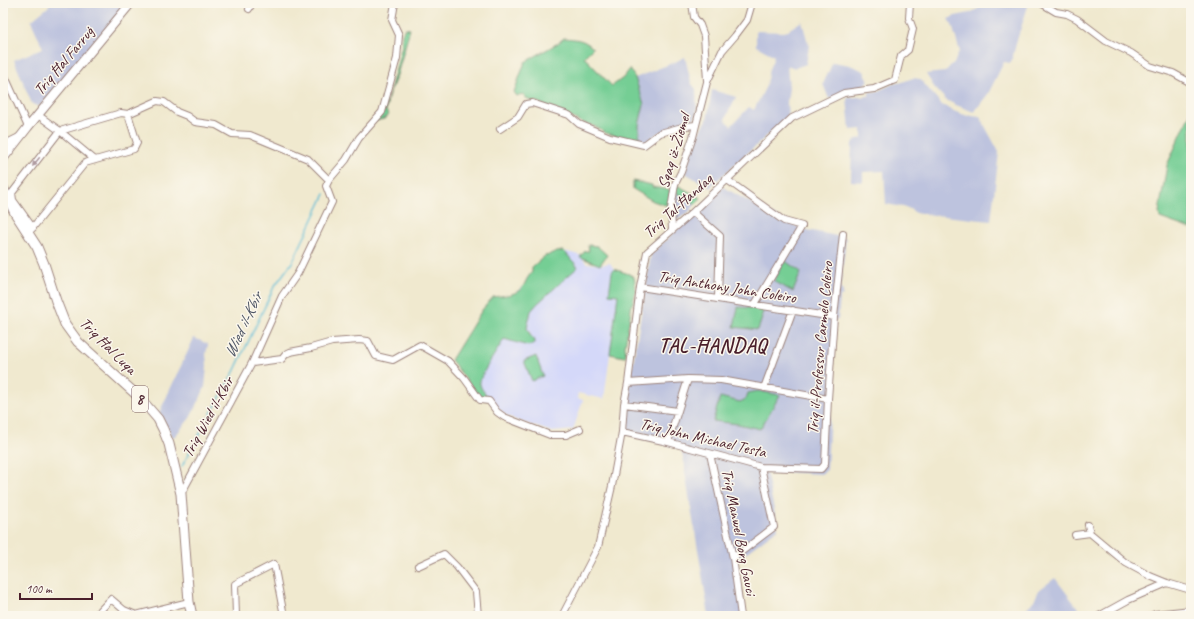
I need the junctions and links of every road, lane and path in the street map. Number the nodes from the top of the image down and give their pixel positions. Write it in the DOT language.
graph roads {
  1 [pos="131,3"];
  2 [pos="252,3"];
  3 [pos="395,3"];
  4 [pos="692,3"];
  5 [pos="752,3"];
  6 [pos="910,3"];
  7 [pos="1041,3"];
  8 [pos="249,9"];
  9 [pos="3,72"];
  10 [pos="707,82"];
  11 [pos="1191,83"];
  12 [pos="128,114"];
  13 [pos="38,115"];
  14 [pos="696,125"];
  15 [pos="28,127"];
  16 [pos="500,129"];
  17 [pos="60,131"];
  18 [pos="4,152"];
  19 [pos="95,160"];
  20 [pos="726,179"];
  21 [pos="327,183"];
  22 [pos="3,188"];
  23 [pos="3,200"];
  24 [pos="693,212"];
  25 [pos="15,213"];
  26 [pos="672,229"];
  27 [pos="30,231"];
  28 [pos="843,234"];
  29 [pos="640,287"];
  30 [pos="718,299"];
  31 [pos="755,304"];
  32 [pos="793,310"];
  33 [pos="834,316"];
  34 [pos="252,364"];
  35 [pos="688,379"];
  36 [pos="628,383"];
  37 [pos="764,388"];
  38 [pos="828,399"];
  39 [pos="624,404"];
  40 [pos="678,411"];
  41 [pos="580,429"];
  42 [pos="622,432"];
  43 [pos="668,442"];
  44 [pos="710,454"];
  45 [pos="825,464"];
  46 [pos="761,467"];
  47 [pos="181,494"];
  48 [pos="1088,525"];
  49 [pos="1090,533"];
  50 [pos="1075,535"];
  51 [pos="733,558"];
  52 [pos="418,566"];
  53 [pos="1167,583"];
  54 [pos="1191,590"];
  55 [pos="189,602"];
  56 [pos="1191,610"];
  57 [pos="95,616"];
  58 [pos="192,616"];
  59 [pos="236,616"];
  60 [pos="284,616"];
  61 [pos="478,616"];
  62 [pos="562,616"];
  63 [pos="741,616"];
  64 [pos="1099,616"];
  65 [pos="1152,616"];
  1 -- 13 [label="main road, Triq Ħal Farruġ"];
  2 -- 8 [label="street"];
  3 -- 21 [label="street"];
  4 -- 10 [label="street"];
  5 -- 10 [label="street"];
  6 -- 20 [label="street, Triq Tal-Ħandaq"];
  7 -- 11 [label="street"];
  9 -- 15 [label="street"];
  10 -- 14 [label="street, Sqaq iż-Żiemel"];
  12 -- 17 [label="street"];
  12 -- 19 [label="street"];
  12 -- 21 [label="street"];
  13 -- 15 [label="main road, Triq Ħal Farruġ"];
  13 -- 17 [label="street"];
  14 -- 16 [label="street"];
  14 -- 26 [label="street, Sqaq iż-Żiemel"];
  15 -- 18 [label="main road, Triq Ħal Farruġ"];
  17 -- 19 [label="street"];
  17 -- 27 [label="street, one-way"];
  19 -- 27 [label="street"];
  20 -- 24 [label="street, Triq Tal-Ħandaq"];
  20 -- 31 [label="street"];
  21 -- 34 [label="street, Triq Wied il-Kbir"];
  22 -- 25 [label="highway, Triq Ħal Luqa / 8"];
  23 -- 25 [label="highway, Triq Ħal Luqa / 8"];
  24 -- 26 [label="street, Triq Tal-Ħandaq"];
  24 -- 30 [label="street"];
  25 -- 27 [label="highway, Triq Ħal Luqa / 8"];
  26 -- 29 [label="street, Triq Tal-Ħandaq"];
  27 -- 47 [label="highway, Triq Ħal Luqa / 8"];
  28 -- 33 [label="street, Triq il-Professur Carmelo Coleiro"];
  29 -- 30 [label="street, Triq Anthony John Coleiro"];
  29 -- 36 [label="street, Triq Tal-Ħandaq"];
  30 -- 31 [label="street, Triq Anthony John Coleiro"];
  31 -- 32 [label="street, Triq Anthony John Coleiro"];
  32 -- 33 [label="street, Triq Anthony John Coleiro"];
  32 -- 37 [label="street"];
  33 -- 38 [label="street, Triq il-Professur Carmelo Coleiro"];
  34 -- 41 [label="street"];
  34 -- 47 [label="street, Triq Wied il-Kbir"];
  35 -- 36 [label="street"];
  35 -- 37 [label="street"];
  35 -- 40 [label="street"];
  36 -- 39 [label="street, Triq Tal-Ħandaq"];
  37 -- 38 [label="street"];
  38 -- 45 [label="street, Triq il-Professur Carmelo Coleiro"];
  39 -- 40 [label="street"];
  39 -- 42 [label="street, Triq Tal-Ħandaq"];
  40 -- 43 [label="street"];
  42 -- 43 [label="street, Triq John Michael Testa"];
  42 -- 62 [label="street, Triq Tal-Ħandaq"];
  43 -- 44 [label="street, Triq John Michael Testa"];
  44 -- 46 [label="street, Triq John Michael Testa"];
  44 -- 51 [label="street, Triq Manwel Borg Gauci"];
  45 -- 46 [label="street, Triq John Michael Testa"];
  46 -- 51 [label="street"];
  47 -- 55 [label="highway, Triq Ħal Luqa / 8"];
  48 -- 49 [label="street"];
  49 -- 50 [label="street"];
  49 -- 53 [label="street"];
  51 -- 63 [label="street, Triq Manwel Borg Gauci"];
  52 -- 61 [label="street"];
  53 -- 54 [label="street"];
  53 -- 64 [label="street"];
  55 -- 57 [label="street"];
  55 -- 58 [label="highway, Triq Ħal Luqa / 8"];
  56 -- 65 [label="street"];
  59 -- 60 [label="street"];
}
